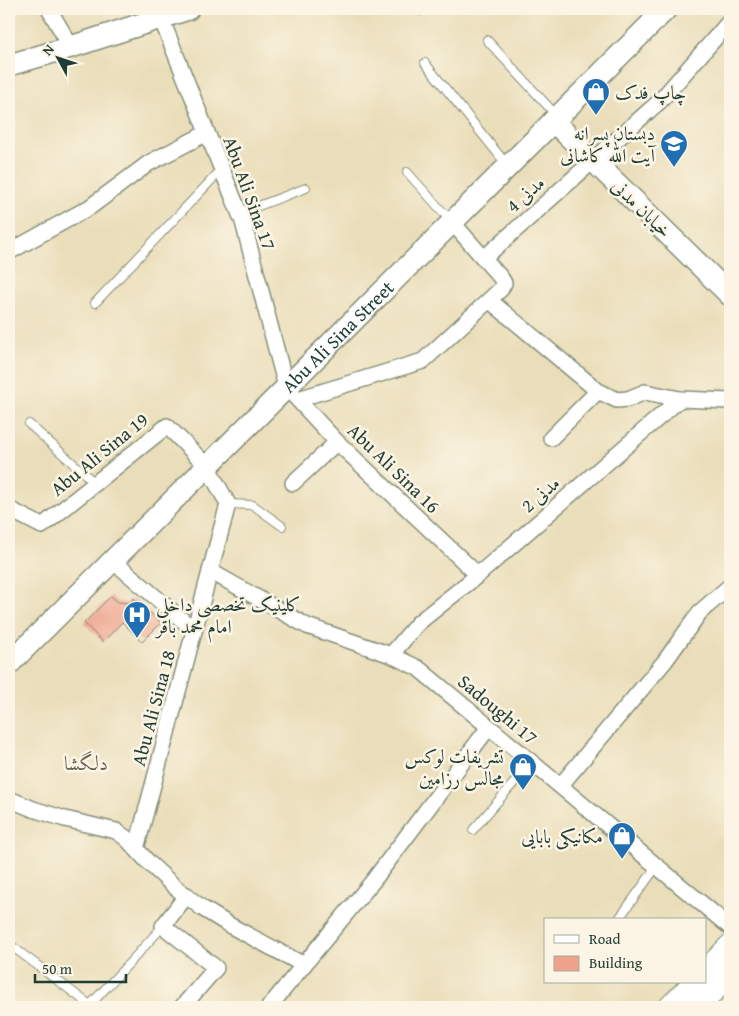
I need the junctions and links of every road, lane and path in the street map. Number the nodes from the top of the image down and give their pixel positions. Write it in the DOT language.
graph roads {
  1 [pos="49,9"];
  2 [pos="188,9"];
  3 [pos="654,13"];
  4 [pos="161,18"];
  5 [pos="730,21"];
  6 [pos="487,40"];
  7 [pos="71,47"];
  8 [pos="425,63"];
  9 [pos="9,65"];
  10 [pos="555,119"];
  11 [pos="207,133"];
  12 [pos="593,161"];
  13 [pos="508,166"];
  14 [pos="222,169"];
  15 [pos="407,172"];
  16 [pos="306,188"];
  17 [pos="240,213"];
  18 [pos="452,222"];
  19 [pos="9,252"];
  20 [pos="484,258"];
  21 [pos="730,295"];
  22 [pos="489,300"];
  23 [pos="95,303"];
  24 [pos="598,391"];
  25 [pos="292,393"];
  26 [pos="680,399"];
  27 [pos="730,401"];
  28 [pos="29,424"];
  29 [pos="551,438"];
  30 [pos="337,442"];
  31 [pos="207,466"];
  32 [pos="293,483"];
  33 [pos="95,484"];
  34 [pos="228,504"];
  35 [pos="9,509"];
  36 [pos="282,526"];
  37 [pos="112,560"];
  38 [pos="210,571"];
  39 [pos="478,574"];
  40 [pos="730,586"];
  41 [pos="194,630"];
  42 [pos="390,655"];
  43 [pos="9,664"];
  44 [pos="489,728"];
  45 [pos="531,762"];
  46 [pos="560,786"];
  47 [pos="9,799"];
  48 [pos="473,830"];
  49 [pos="136,848"];
  50 [pos="657,866"];
  51 [pos="186,896"];
  52 [pos="619,918"];
  53 [pos="162,926"];
  54 [pos="730,927"];
  55 [pos="9,944"];
  56 [pos="730,947"];
  57 [pos="304,965"];
  58 [pos="706,972"];
  59 [pos="730,973"];
  60 [pos="694,984"];
  61 [pos="182,1007"];
  62 [pos="269,1007"];
  63 [pos="671,1007"];
  64 [pos="696,1007"];
  1 -- 7 [label="street"];
  2 -- 4 [label="main road"];
  3 -- 10 [label="main road, Abu Ali Sina Street"];
  4 -- 7 [label="main road"];
  4 -- 11 [label="street, Abu Ali Sina 17"];
  5 -- 12 [label="street, مدنی 4"];
  6 -- 10 [label="lane"];
  7 -- 9 [label="main road"];
  8 -- 13 [label="lane"];
  10 -- 12 [label="main road, خیابان مدنی"];
  10 -- 13 [label="main road, Abu Ali Sina Street"];
  11 -- 14 [label="street, Abu Ali Sina 17"];
  11 -- 19 [label="street"];
  12 -- 20 [label="street, مدنی 4"];
  12 -- 21 [label="main road, خیابان مدنی"];
  13 -- 18 [label="main road, Abu Ali Sina Street"];
  14 -- 17 [label="street, Abu Ali Sina 17"];
  14 -- 23 [label="lane"];
  15 -- 18 [label="lane"];
  16 -- 17 [label="lane"];
  17 -- 25 [label="street, Abu Ali Sina 17"];
  18 -- 20 [label="street"];
  18 -- 25 [label="main road, Abu Ali Sina Street"];
  20 -- 22 [label="street"];
  22 -- 24 [label="street"];
  22 -- 25 [label="street"];
  24 -- 26 [label="street"];
  24 -- 29 [label="street"];
  25 -- 30 [label="street, Abu Ali Sina 16"];
  25 -- 31 [label="main road, Abu Ali Sina Street"];
  26 -- 27 [label="street"];
  26 -- 39 [label="street, مدنی 2"];
  28 -- 33 [label="lane"];
  30 -- 32 [label="street"];
  30 -- 39 [label="street, Abu Ali Sina 16"];
  31 -- 33 [label="street, Abu Ali Sina 19"];
  31 -- 34 [label="street"];
  31 -- 37 [label="main road, Abu Ali Sina Street"];
  33 -- 35 [label="street, Abu Ali Sina 19"];
  34 -- 36 [label="lane"];
  34 -- 38 [label="street, Abu Ali Sina 18"];
  37 -- 41 [label="street"];
  37 -- 43 [label="main road, Abu Ali Sina Street"];
  38 -- 41 [label="street, Abu Ali Sina 18"];
  38 -- 42 [label="street, Sadoughi 17"];
  39 -- 42 [label="street, مدنی 2"];
  40 -- 46 [label="street"];
  41 -- 49 [label="street, Abu Ali Sina 18"];
  42 -- 44 [label="street, Sadoughi 17"];
  44 -- 45 [label="street, Sadoughi 17"];
  44 -- 57 [label="street"];
  45 -- 46 [label="street, Sadoughi 17"];
  45 -- 48 [label="lane"];
  46 -- 50 [label="street, Sadoughi 17"];
  47 -- 49 [label="street"];
  49 -- 51 [label="street"];
  50 -- 52 [label="lane"];
  50 -- 54 [label="street, Sadoughi 17"];
  51 -- 53 [label="street"];
  51 -- 57 [label="street"];
  53 -- 55 [label="lane"];
  53 -- 61 [label="street"];
  56 -- 58 [label="main road"];
  57 -- 62 [label="street"];
  59 -- 64 [label="main road"];
  60 -- 63 [label="main road"];
}
